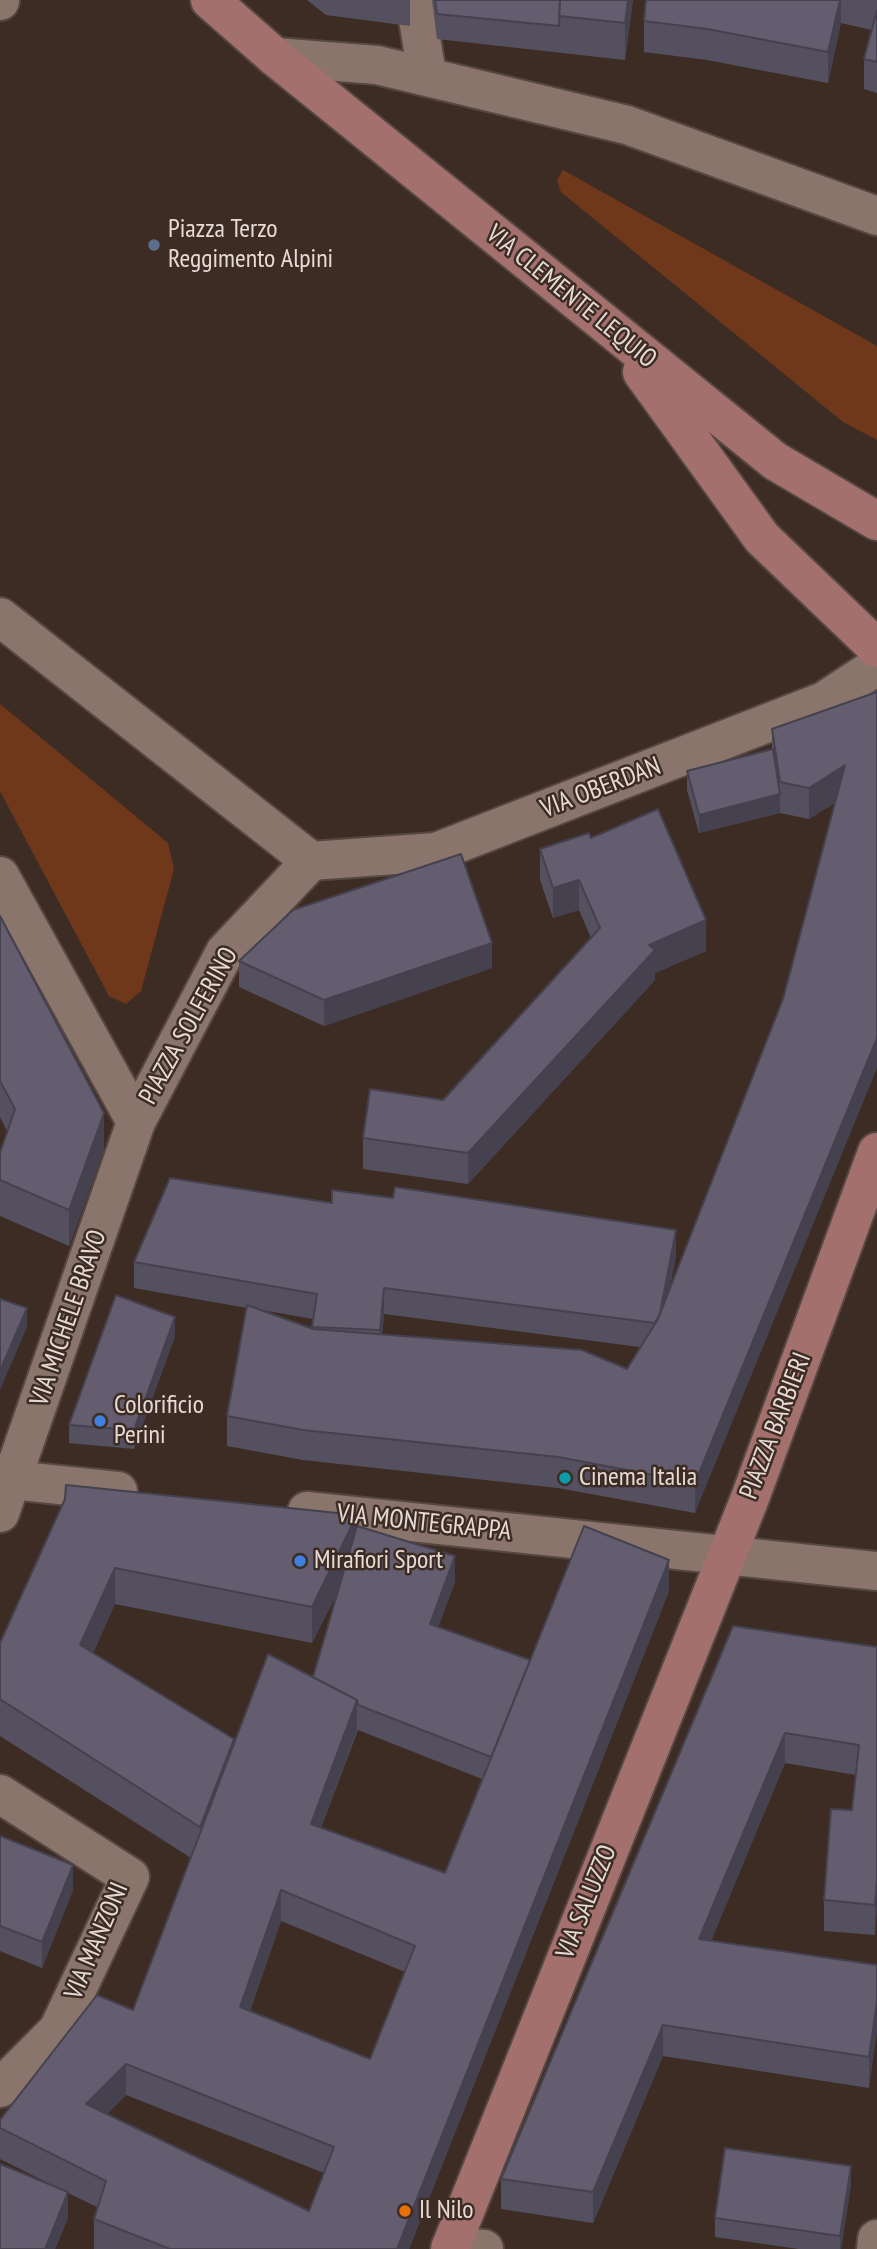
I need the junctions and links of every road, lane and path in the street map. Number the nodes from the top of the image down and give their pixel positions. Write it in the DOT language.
graph roads {
  1 [pos="210,0"];
  2 [pos="415,0"];
  3 [pos="275,57"];
  4 [pos="428,75"];
  5 [pos="877,216"];
  6 [pos="612,330"];
  7 [pos="877,521"];
  8 [pos="0,617"];
  9 [pos="877,648"];
  10 [pos="877,666"];
  11 [pos="311,861"];
  12 [pos="0,876"];
  13 [pos="136,1122"];
  14 [pos="877,1152"];
  15 [pos="4,1488"];
  16 [pos="154,1495"];
  17 [pos="279,1508"];
  18 [pos="724,1555"];
  19 [pos="877,1571"];
  20 [pos="0,1794"];
  21 [pos="0,2088"];
  22 [pos="877,2239"];
  23 [pos="461,2248"];
  24 [pos="876,2249"];
  1 -- 3 [label="main road, VIA CLEMENTE LEQUIO"];
  2 -- 4 [label="street"];
  3 -- 4 [label="street"];
  3 -- 6 [label="main road, VIA CLEMENTE LEQUIO"];
  4 -- 5 [label="street"];
  6 -- 7 [label="main road, VIA CLEMENTE LEQUIO"];
  6 -- 9 [label="main road"];
  8 -- 11 [label="street"];
  10 -- 11 [label="street, VIA OBERDAN"];
  11 -- 13 [label="street, PIAZZA SOLFERINO"];
  12 -- 13 [label="street, PIAZZA SOLFERINO"];
  13 -- 15 [label="street, VIA MICHELE BRAVO"];
  14 -- 18 [label="main road, PIAZZA BARBIERI"];
  15 -- 16 [label="street"];
  17 -- 18 [label="street, VIA MONTEGRAPPA"];
  18 -- 19 [label="street"];
  18 -- 23 [label="main road, VIA SALUZZO"];
  20 -- 21 [label="street, VIA MANZONI"];
  22 -- 24 [label="street"];
}
